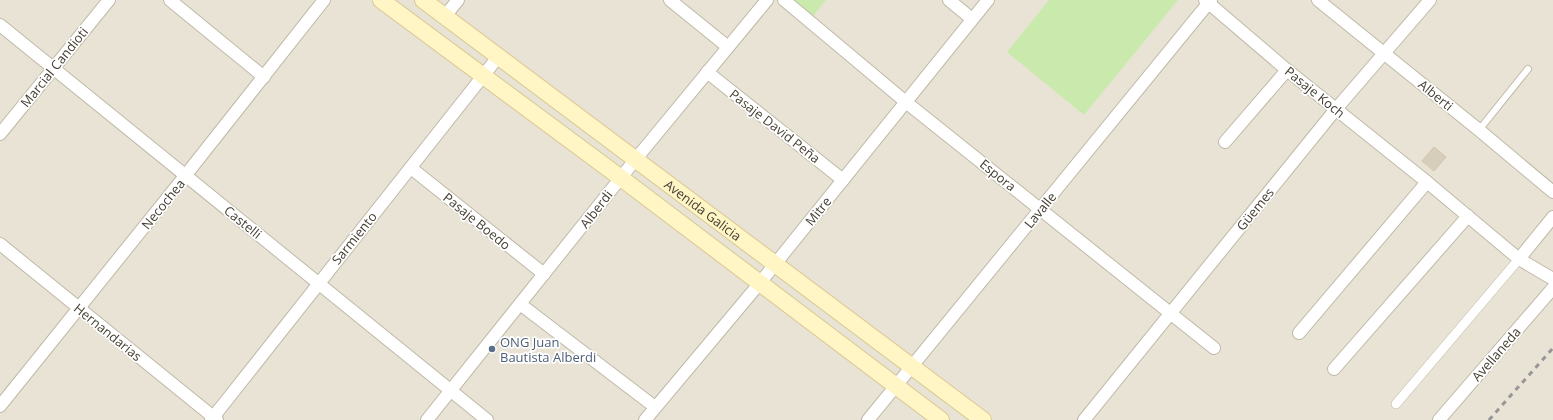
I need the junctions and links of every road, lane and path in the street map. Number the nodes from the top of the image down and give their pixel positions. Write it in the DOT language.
graph roads {
  1 [pos="109,0"];
  2 [pos="170,0"];
  3 [pos="324,0"];
  4 [pos="381,0"];
  5 [pos="423,0"];
  6 [pos="458,0"];
  7 [pos="670,0"];
  8 [pos="767,0"];
  9 [pos="784,0"];
  10 [pos="949,0"];
  11 [pos="988,0"];
  12 [pos="1318,0"];
  13 [pos="1430,0"];
  14 [pos="1208,1"];
  15 [pos="445,16"];
  16 [pos="972,19"];
  17 [pos="0,25"];
  18 [pos="728,47"];
  19 [pos="1385,53"];
  20 [pos="498,57"];
  21 [pos="53,68"];
  22 [pos="1528,69"];
  23 [pos="1287,70"];
  24 [pos="707,72"];
  25 [pos="483,75"];
  26 [pos="264,77"];
  27 [pos="907,102"];
  28 [pos="1336,109"];
  29 [pos="1479,130"];
  30 [pos="0,134"];
  31 [pos="1225,142"];
  32 [pos="635,160"];
  33 [pos="411,168"];
  34 [pos="185,176"];
  35 [pos="621,178"];
  36 [pos="843,180"];
  37 [pos="1427,182"];
  38 [pos="1553,192"];
  39 [pos="1040,209"];
  40 [pos="1468,216"];
  41 [pos="1553,217"];
  42 [pos="0,244"];
  43 [pos="1519,259"];
  44 [pos="775,264"];
  45 [pos="544,274"];
  46 [pos="1553,279"];
  47 [pos="318,283"];
  48 [pos="759,284"];
  49 [pos="1553,288"];
  50 [pos="520,304"];
  51 [pos="78,308"];
  52 [pos="1170,313"];
  53 [pos="1299,333"];
  54 [pos="1214,348"];
  55 [pos="912,366"];
  56 [pos="1334,369"];
  57 [pos="896,386"];
  58 [pos="450,391"];
  59 [pos="1396,404"];
  60 [pos="0,406"];
  61 [pos="655,407"];
  62 [pos="214,419"];
  63 [pos="427,420"];
  64 [pos="487,420"];
  65 [pos="645,420"];
  66 [pos="868,420"];
  67 [pos="941,420"];
  68 [pos="983,420"];
  69 [pos="1084,420"];
  70 [pos="1439,420"];
  1 -- 21 [label="street, Marcial Candioti"];
  2 -- 26 [label="street"];
  3 -- 26 [label="street, Necochea"];
  4 -- 25 [label="main road, Avenida Galicia"];
  5 -- 15 [label="main road, Avenida Galicia"];
  6 -- 15 [label="street"];
  7 -- 18 [label="street"];
  8 -- 18 [label="street, Alberdi"];
  9 -- 27 [label="street, Espora"];
  10 -- 16 [label="street"];
  11 -- 16 [label="street, Mitre"];
  12 -- 19 [label="street, Alberti"];
  13 -- 19 [label="street, Güemes"];
  14 -- 23 [label="street, Pasaje Koch"];
  14 -- 39 [label="street, Lavalle"];
  15 -- 20 [label="main road, Avenida Galicia"];
  16 -- 27 [label="street, Mitre"];
  17 -- 21 [label="street, Castelli"];
  18 -- 24 [label="street, Alberdi"];
  19 -- 28 [label="street, Güemes"];
  19 -- 29 [label="street, Alberti"];
  20 -- 25 [label="street, Sarmiento"];
  20 -- 32 [label="main road, Avenida Galicia"];
  21 -- 30 [label="street, Marcial Candioti"];
  21 -- 34 [label="street, Castelli"];
  22 -- 29 [label="lane"];
  23 -- 28 [label="street, Pasaje Koch"];
  23 -- 31 [label="street"];
  24 -- 32 [label="street, Alberdi"];
  24 -- 36 [label="street, Pasaje David Peña"];
  25 -- 33 [label="street, Sarmiento"];
  25 -- 35 [label="main road, Avenida Galicia"];
  26 -- 34 [label="street, Necochea"];
  27 -- 36 [label="street, Mitre"];
  27 -- 39 [label="street, Espora"];
  28 -- 37 [label="street, Pasaje Koch"];
  28 -- 52 [label="street, Güemes"];
  29 -- 38 [label="street, Alberti"];
  32 -- 35 [label="street, Alberdi"];
  32 -- 44 [label="main road, Avenida Galicia"];
  33 -- 45 [label="street, Pasaje Boedo"];
  33 -- 47 [label="street, Sarmiento"];
  34 -- 47 [label="street, Castelli"];
  34 -- 51 [label="street, Necochea"];
  35 -- 45 [label="street, Alberdi"];
  35 -- 48 [label="main road, Avenida Galicia"];
  36 -- 44 [label="street, Mitre"];
  37 -- 40 [label="street, Pasaje Koch"];
  37 -- 53 [label="street"];
  39 -- 52 [label="street, Espora"];
  39 -- 55 [label="street, Lavalle"];
  40 -- 43 [label="street, Pasaje Koch"];
  40 -- 56 [label="street"];
  41 -- 43 [label="street"];
  42 -- 51 [label="street, Hernandarias"];
  43 -- 46 [label="street, Pasaje Koch"];
  43 -- 59 [label="street"];
  44 -- 48 [label="street, Mitre"];
  44 -- 55 [label="main road, Avenida Galicia"];
  45 -- 50 [label="street, Alberdi"];
  47 -- 58 [label="street, Castelli"];
  47 -- 62 [label="street, Sarmiento"];
  48 -- 57 [label="main road, Avenida Galicia"];
  48 -- 61 [label="street, Mitre"];
  49 -- 70 [label="street, Avellaneda"];
  50 -- 58 [label="street, Alberdi"];
  50 -- 61 [label="street"];
  51 -- 60 [label="street, Necochea"];
  51 -- 62 [label="street, Hernandarias"];
  52 -- 54 [label="street, Espora"];
  52 -- 69 [label="street, Güemes"];
  55 -- 57 [label="street, Lavalle"];
  55 -- 68 [label="main road, Avenida Galicia"];
  57 -- 66 [label="street, Lavalle"];
  57 -- 67 [label="main road, Avenida Galicia"];
  58 -- 63 [label="street, Alberdi"];
  58 -- 64 [label="street, Castelli"];
  61 -- 65 [label="street, Mitre"];
}
